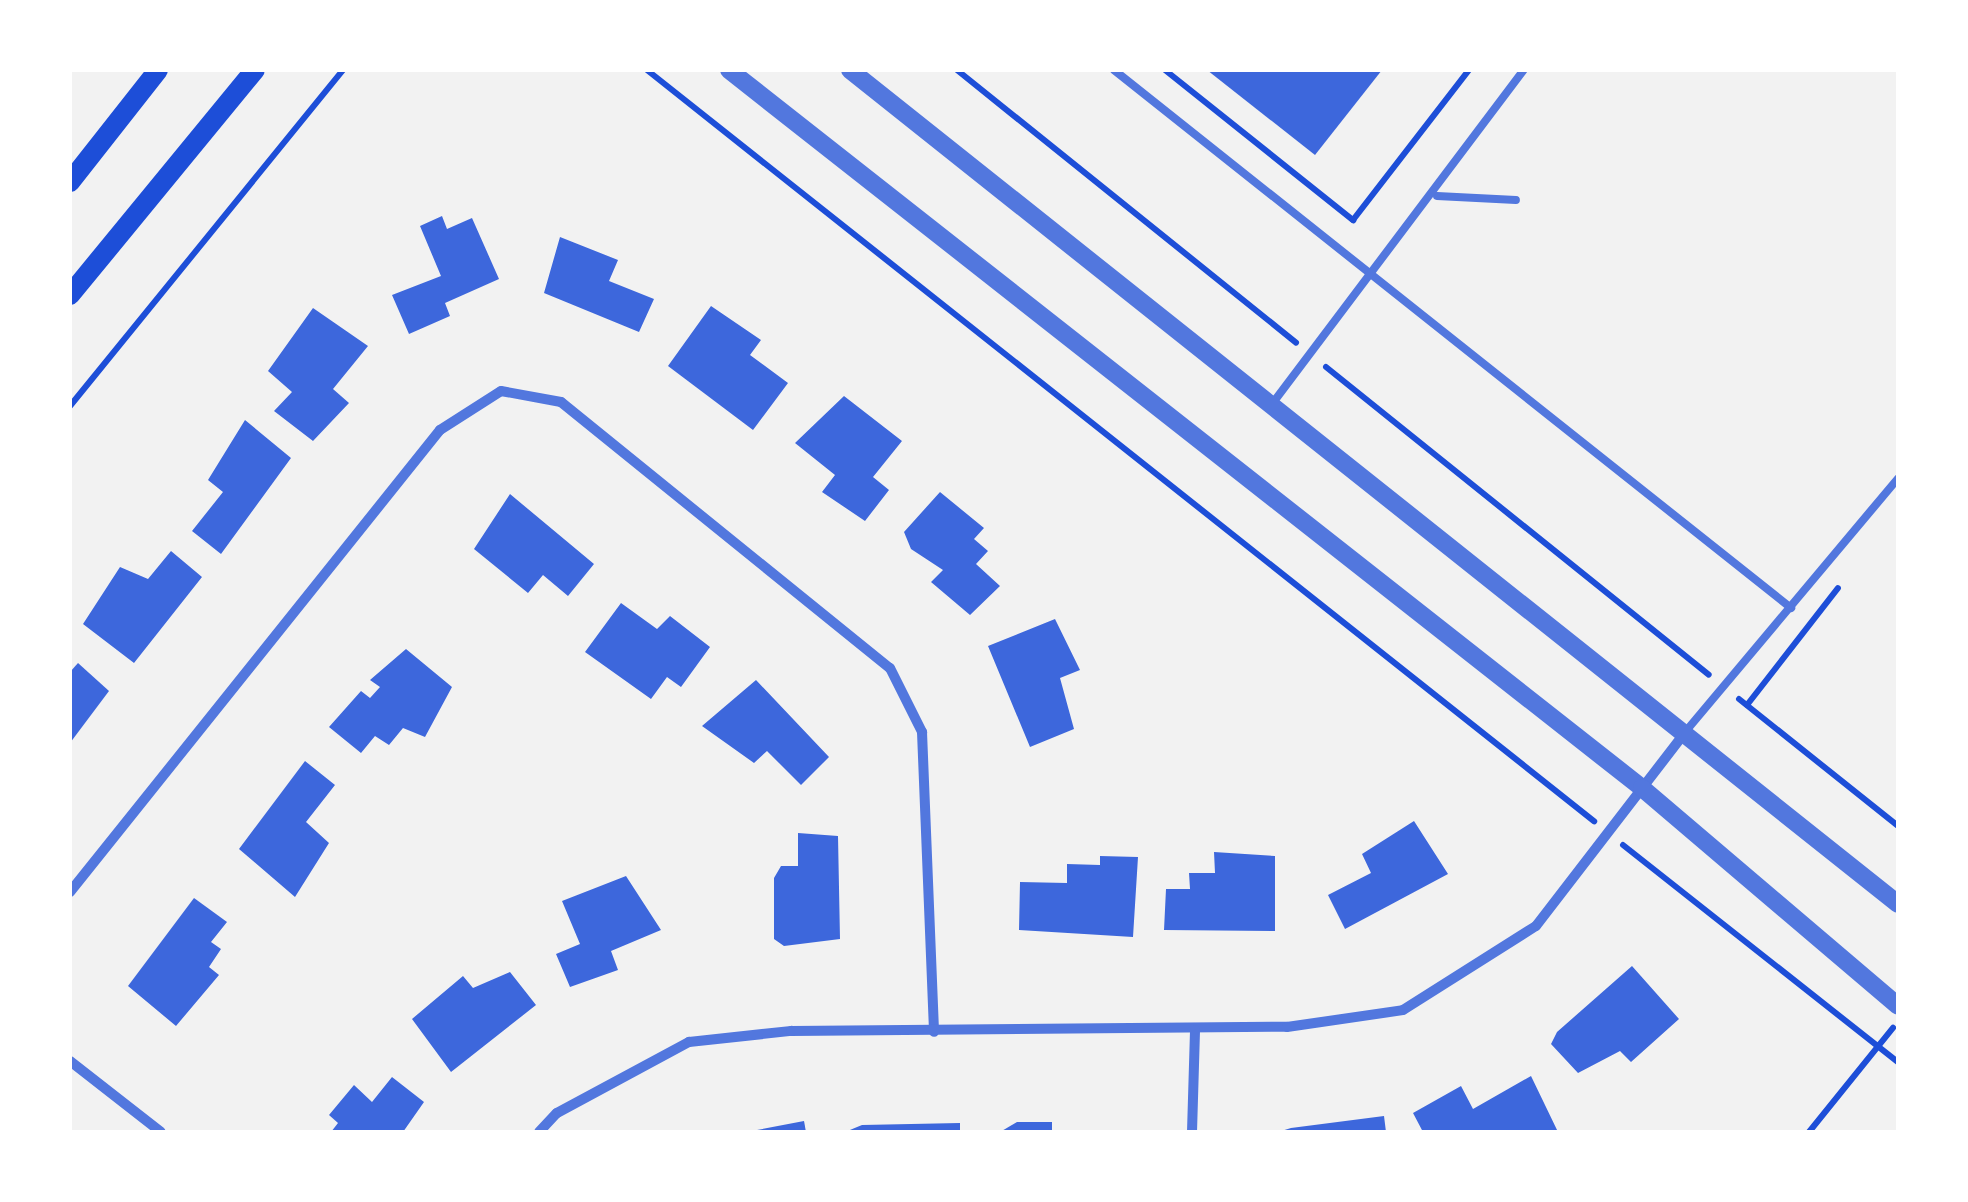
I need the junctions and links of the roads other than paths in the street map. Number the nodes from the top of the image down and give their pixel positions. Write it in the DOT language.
graph roads {
  1 [pos="158,70"];
  2 [pos="255,70"];
  3 [pos="729,70"];
  4 [pos="850,70"];
  5 [pos="1114,70"];
  6 [pos="1524,70"];
  7 [pos="70,182"];
  8 [pos="1437,196"];
  9 [pos="1516,200"];
  10 [pos="1374,277"];
  11 [pos="70,295"];
  12 [pos="1272,404"];
  13 [pos="1898,478"];
  14 [pos="1791,608"];
  15 [pos="1684,734"];
  16 [pos="1642,788"];
  17 [pos="70,892"];
  18 [pos="1898,904"];
  19 [pos="1898,1006"];
  20 [pos="1195,1030"];
  21 [pos="934,1032"];
  22 [pos="70,1061"];
  23 [pos="160,1132"];
  24 [pos="539,1132"];
  25 [pos="1192,1132"];
  1 -- 7 [label="main road"];
  2 -- 11 [label="main road"];
  3 -- 16 [label="street"];
  4 -- 12 [label="street"];
  5 -- 10 [label="lane"];
  6 -- 8 [label="lane"];
  8 -- 9 [label="lane"];
  8 -- 10 [label="lane"];
  10 -- 12 [label="lane"];
  10 -- 14 [label="lane"];
  12 -- 15 [label="street"];
  13 -- 14 [label="lane"];
  14 -- 15 [label="lane"];
  15 -- 16 [label="street"];
  15 -- 18 [label="street"];
  16 -- 19 [label="street"];
  16 -- 20 [label="street"];
  17 -- 21 [label="street"];
  20 -- 21 [label="street"];
  20 -- 25 [label="street"];
  21 -- 24 [label="street"];
  22 -- 23 [label="street"];
}
